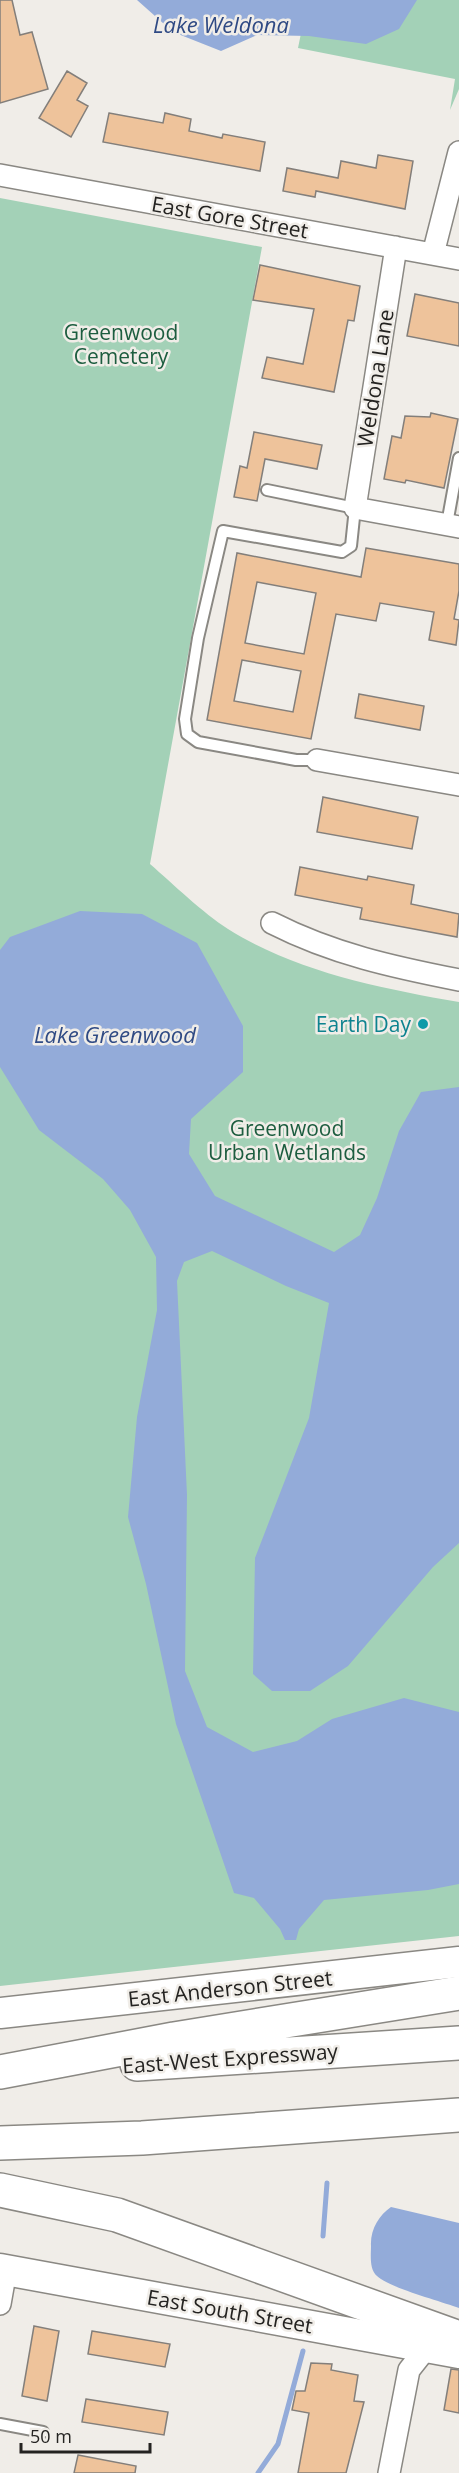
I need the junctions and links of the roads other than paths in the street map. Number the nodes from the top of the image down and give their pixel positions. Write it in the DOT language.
graph roads {
  1 [pos="459,152"];
  2 [pos="0,175"];
  3 [pos="396,248"];
  4 [pos="433,255"];
  5 [pos="459,259"];
  6 [pos="459,458"];
  7 [pos="267,490"];
  8 [pos="355,508"];
  9 [pos="453,525"];
  10 [pos="317,760"];
  11 [pos="459,785"];
  12 [pos="272,923"];
  13 [pos="459,980"];
  14 [pos="459,1962"];
  15 [pos="459,1992"];
  16 [pos="0,2013"];
  17 [pos="459,2043"];
  18 [pos="0,2073"];
  19 [pos="459,2115"];
  20 [pos="0,2143"];
  21 [pos="0,2190"];
  22 [pos="3,2270"];
  23 [pos="0,2304"];
  24 [pos="459,2338"];
  25 [pos="428,2346"];
  26 [pos="459,2353"];
  27 [pos="0,2424"];
  28 [pos="43,2432"];
  29 [pos="389,2473"];
  1 -- 4 [label="street"];
  2 -- 3 [label="street, East Gore Street"];
  3 -- 4 [label="street, East Gore Street"];
  3 -- 8 [label="street, Weldona Lane"];
  4 -- 5 [label="street, East Gore Street"];
  6 -- 9 [label="lane"];
  7 -- 8 [label="lane"];
  8 -- 9 [label="street"];
  8 -- 10 [label="lane"];
  10 -- 11 [label="street"];
  12 -- 13 [label="street"];
  14 -- 16 [label="main road, East Anderson Street"];
  15 -- 18 [label="highway"];
  17 -- 18 [label="highway, East-West Expressway"];
  19 -- 20 [label="highway"];
  21 -- 24 [label="highway"];
  22 -- 23 [label="street"];
  22 -- 25 [label="main road, East South Street"];
  25 -- 26 [label="main road, East South Street"];
  25 -- 29 [label="street"];
  27 -- 28 [label="lane"];
}
